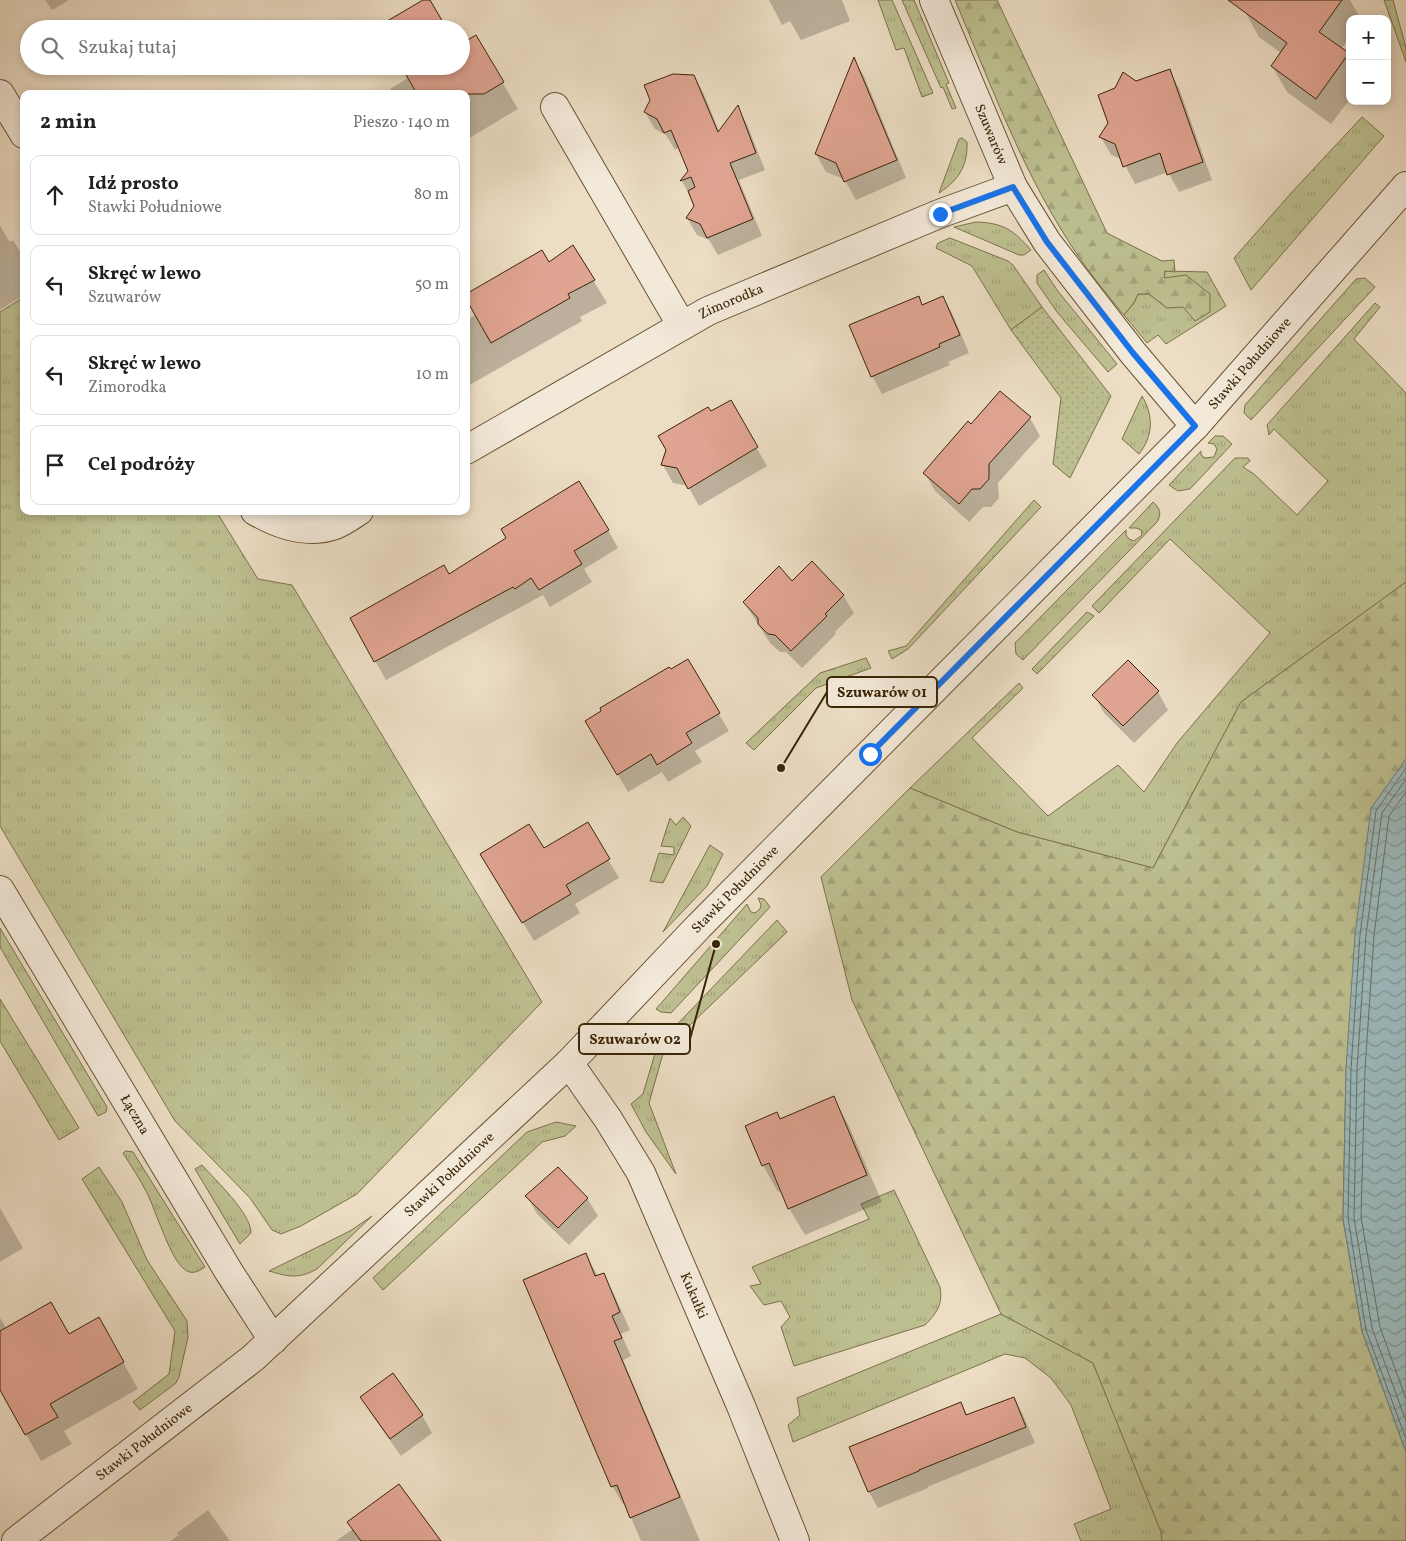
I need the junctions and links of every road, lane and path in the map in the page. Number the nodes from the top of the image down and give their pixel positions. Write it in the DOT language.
graph roads {
  1 [pos="934,0"];
  2 [pos="0,94"];
  3 [pos="555,107"];
  4 [pos="20,127"];
  5 [pos="1406,186"];
  6 [pos="1013,187"];
  7 [pos="682,326"];
  8 [pos="1195,426"];
  9 [pos="470,448"];
  10 [pos="262,515"];
  11 [pos="352,515"];
  12 [pos="0,890"];
  13 [pos="569,1063"];
  14 [pos="273,1340"];
  15 [pos="16,1541"];
  16 [pos="795,1541"];
  1 -- 6 [label="street, Szuwarów"];
  2 -- 4 [label="street"];
  3 -- 7 [label="street"];
  5 -- 8 [label="street, Stawki Południowe"];
  6 -- 7 [label="street, Zimorodka"];
  6 -- 8 [label="street, Szuwarów"];
  7 -- 9 [label="street, Zimorodka"];
  8 -- 13 [label="street, Stawki Południowe"];
  10 -- 11 [label="street"];
  12 -- 14 [label="street, Łączna"];
  13 -- 14 [label="street, Stawki Południowe"];
  13 -- 16 [label="street, Kukułki"];
  14 -- 15 [label="street, Stawki Południowe"];
}
